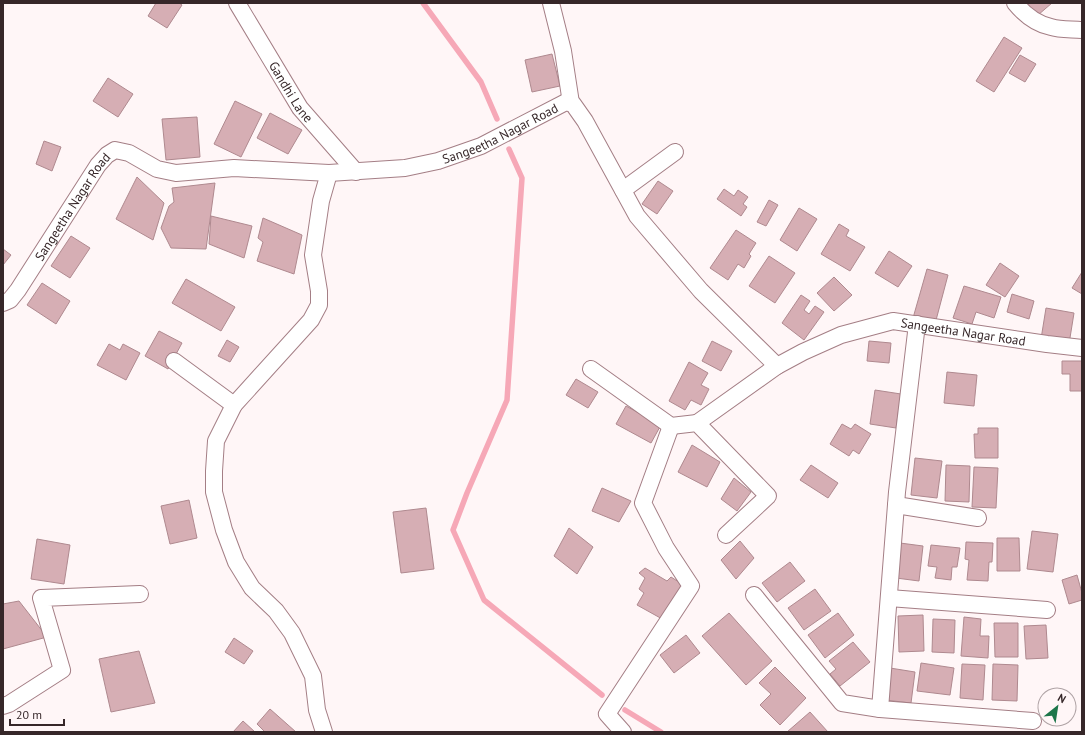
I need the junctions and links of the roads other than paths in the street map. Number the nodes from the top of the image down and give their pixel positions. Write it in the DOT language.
graph roads {
  1 [pos="237,3"];
  2 [pos="551,3"];
  3 [pos="1016,3"];
  4 [pos="1082,30"];
  5 [pos="571,103"];
  6 [pos="676,152"];
  7 [pos="356,172"];
  8 [pos="329,173"];
  9 [pos="623,190"];
  10 [pos="3,303"];
  11 [pos="917,324"];
  12 [pos="1082,348"];
  13 [pos="174,361"];
  14 [pos="777,366"];
  15 [pos="591,370"];
  16 [pos="234,404"];
  17 [pos="697,423"];
  18 [pos="671,426"];
  19 [pos="896,505"];
  20 [pos="978,518"];
  21 [pos="726,535"];
  22 [pos="140,594"];
  23 [pos="754,595"];
  24 [pos="889,598"];
  25 [pos="1047,610"];
  26 [pos="3,706"];
  27 [pos="880,708"];
  28 [pos="1033,721"];
  29 [pos="324,732"];
  30 [pos="622,732"];
  1 -- 7 [label="street, Gandhi Lane"];
  2 -- 5 [label="street"];
  3 -- 4 [label="street"];
  5 -- 7 [label="street, Sangeetha Nagar Road"];
  5 -- 9 [label="street, Sangeetha Nagar Road"];
  6 -- 9 [label="street"];
  7 -- 8 [label="street, Sangeetha Nagar Road"];
  8 -- 10 [label="street, Sangeetha Nagar Road"];
  8 -- 16 [label="street"];
  9 -- 14 [label="street, Sangeetha Nagar Road"];
  11 -- 12 [label="street, Sangeetha Nagar Road"];
  11 -- 14 [label="street, Sangeetha Nagar Road"];
  11 -- 19 [label="street"];
  13 -- 16 [label="street"];
  14 -- 17 [label="street"];
  15 -- 18 [label="street"];
  16 -- 29 [label="street"];
  17 -- 18 [label="street"];
  17 -- 21 [label="street"];
  18 -- 30 [label="street"];
  19 -- 20 [label="street"];
  19 -- 24 [label="street"];
  22 -- 26 [label="street"];
  23 -- 27 [label="street"];
  24 -- 25 [label="street"];
  24 -- 27 [label="street"];
  27 -- 28 [label="street"];
}
